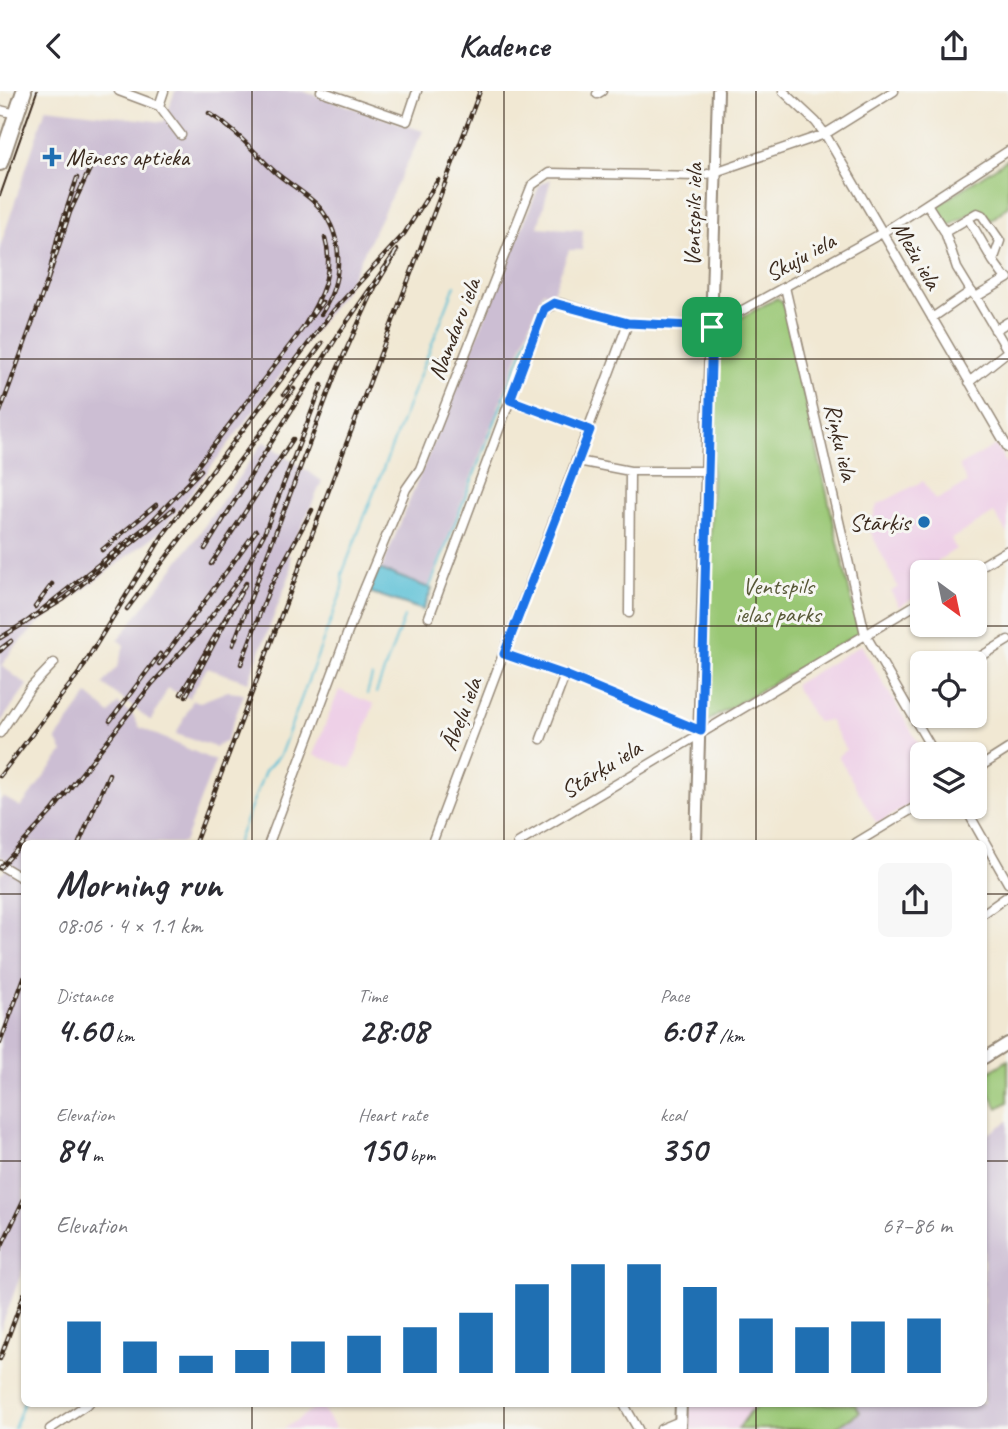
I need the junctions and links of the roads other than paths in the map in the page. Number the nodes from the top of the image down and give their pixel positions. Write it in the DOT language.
graph roads {
  1 [pos="24,91"];
  2 [pos="119,91"];
  3 [pos="164,91"];
  4 [pos="321,91"];
  5 [pos="417,91"];
  6 [pos="718,91"];
  7 [pos="783,91"];
  8 [pos="894,91"];
  9 [pos="339,94"];
  10 [pos="159,106"];
  11 [pos="0,110"];
  12 [pos="16,114"];
  13 [pos="825,134"];
  14 [pos="181,135"];
  15 [pos="1008,151"];
  16 [pos="0,163"];
  17 [pos="715,172"];
  18 [pos="927,204"];
  19 [pos="968,218"];
  20 [pos="945,232"];
  21 [pos="882,233"];
  22 [pos="993,261"];
  23 [pos="1007,279"];
  24 [pos="785,287"];
  25 [pos="974,294"];
  26 [pos="932,318"];
  27 [pos="1008,322"];
  28 [pos="628,323"];
  29 [pos="712,327"];
  30 [pos="995,330"];
  31 [pos="1008,351"];
  32 [pos="970,382"];
  33 [pos="510,400"];
  34 [pos="590,430"];
  35 [pos="1008,447"];
  36 [pos="578,461"];
  37 [pos="630,471"];
  38 [pos="707,471"];
  39 [pos="1008,549"];
  40 [pos="987,562"];
  41 [pos="910,608"];
  42 [pos="629,613"];
  43 [pos="429,617"];
  44 [pos="864,634"];
  45 [pos="1008,640"];
  46 [pos="987,653"];
  47 [pos="504,654"];
  48 [pos="54,663"];
  49 [pos="565,675"];
  50 [pos="701,731"];
  51 [pos="0,733"];
  52 [pos="541,739"];
  53 [pos="928,742"];
  54 [pos="1008,749"];
  55 [pos="987,762"];
  56 [pos="910,810"];
  57 [pos="972,819"];
  58 [pos="271,840"];
  59 [pos="433,840"];
  60 [pos="523,840"];
  61 [pos="696,840"];
  62 [pos="863,840"];
  63 [pos="984,840"];
  64 [pos="987,846"];
  65 [pos="0,865"];
  66 [pos="21,877"];
  67 [pos="1008,883"];
  68 [pos="1008,896"];
  69 [pos="987,911"];
  70 [pos="1008,1043"];
  71 [pos="987,1056"];
  72 [pos="83,1407"];
  73 [pos="624,1407"];
  74 [pos="681,1407"];
  75 [pos="680,1425"];
  76 [pos="51,1429"];
  77 [pos="638,1429"];
  78 [pos="661,1429"];
  1 -- 12 [label="highway"];
  2 -- 10 [label="street"];
  3 -- 10 [label="street"];
  4 -- 9 [label="street"];
  5 -- 9 [label="street"];
  6 -- 17 [label="street, Ventspils iela"];
  7 -- 13 [label="street, Mežu iela"];
  8 -- 13 [label="street, Namdaru iela"];
  10 -- 14 [label="street"];
  11 -- 12 [label="street"];
  12 -- 16 [label="highway"];
  13 -- 17 [label="street, Namdaru iela"];
  13 -- 21 [label="street, Mežu iela"];
  15 -- 18 [label="street, Skuju iela"];
  17 -- 29 [label="street, Ventspils iela"];
  17 -- 58 [label="street, Namdaru iela"];
  18 -- 20 [label="street"];
  18 -- 21 [label="street, Skuju iela"];
  19 -- 20 [label="street"];
  19 -- 22 [label="street"];
  19 -- 22 [label="street"];
  20 -- 25 [label="street"];
  21 -- 24 [label="street, Skuju iela"];
  21 -- 26 [label="street, Mežu iela"];
  22 -- 23 [label="street"];
  23 -- 25 [label="street"];
  24 -- 29 [label="street, Skuju iela"];
  24 -- 44 [label="street, Riņķu iela"];
  25 -- 26 [label="street"];
  25 -- 30 [label="street"];
  26 -- 32 [label="street, Mežu iela"];
  27 -- 30 [label="street"];
  28 -- 29 [label="street"];
  28 -- 33 [label="street"];
  28 -- 34 [label="street, Ābeļu iela"];
  29 -- 38 [label="street, Ventspils iela"];
  30 -- 31 [label="street"];
  31 -- 32 [label="street"];
  32 -- 35 [label="street, Mežu iela"];
  33 -- 34 [label="street"];
  33 -- 43 [label="street"];
  34 -- 36 [label="street, Ābeļu iela"];
  36 -- 37 [label="street"];
  36 -- 47 [label="street, Ābeļu iela"];
  37 -- 38 [label="street"];
  37 -- 42 [label="street"];
  38 -- 50 [label="street, Ventspils iela"];
  39 -- 40 [label="street"];
  41 -- 44 [label="street, Stārķu iela"];
  44 -- 50 [label="street, Stārķu iela"];
  44 -- 53 [label="street, Riņķu iela"];
  45 -- 46 [label="street"];
  47 -- 49 [label="street"];
  47 -- 59 [label="street, Ābeļu iela"];
  48 -- 51 [label="street"];
  49 -- 50 [label="street"];
  49 -- 52 [label="street"];
  50 -- 60 [label="street, Stārķu iela"];
  50 -- 61 [label="street, Ventspils iela"];
  54 -- 55 [label="street"];
  56 -- 62 [label="street"];
  57 -- 63 [label="street"];
  64 -- 67 [label="street"];
  65 -- 66 [label="street"];
  68 -- 69 [label="street"];
  70 -- 71 [label="street"];
  72 -- 76 [label="street"];
  73 -- 77 [label="street"];
  74 -- 75 [label="street"];
  75 -- 78 [label="street"];
}
